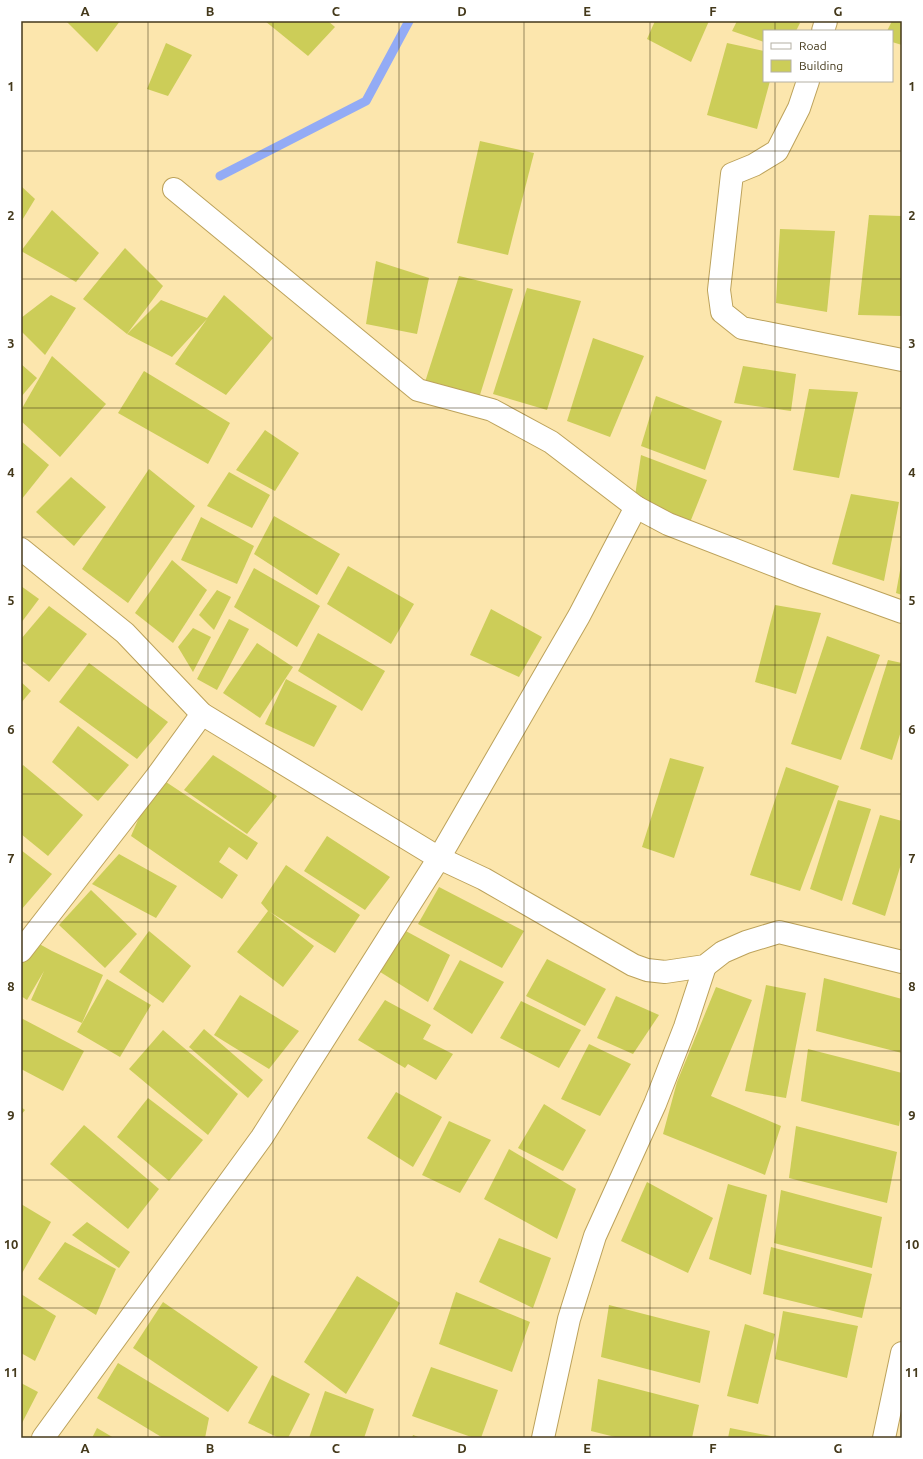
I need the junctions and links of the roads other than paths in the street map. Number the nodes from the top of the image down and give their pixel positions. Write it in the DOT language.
graph roads {
  1 [pos="808,82"];
  2 [pos="174,189"];
  3 [pos="902,360"];
  4 [pos="636,507"];
  5 [pos="21,549"];
  6 [pos="902,612"];
  7 [pos="202,714"];
  8 [pos="439,858"];
  9 [pos="21,951"];
  10 [pos="902,962"];
  11 [pos="705,966"];
  12 [pos="902,1352"];
  13 [pos="43,1438"];
  14 [pos="544,1438"];
  15 [pos="884,1438"];
  1 -- 3 [label="street"];
  2 -- 4 [label="street"];
  4 -- 6 [label="street"];
  4 -- 8 [label="street"];
  5 -- 7 [label="street"];
  7 -- 8 [label="street"];
  7 -- 9 [label="street"];
  8 -- 11 [label="street"];
  8 -- 13 [label="street"];
  10 -- 11 [label="street"];
  11 -- 14 [label="street"];
  12 -- 15 [label="street"];
}
